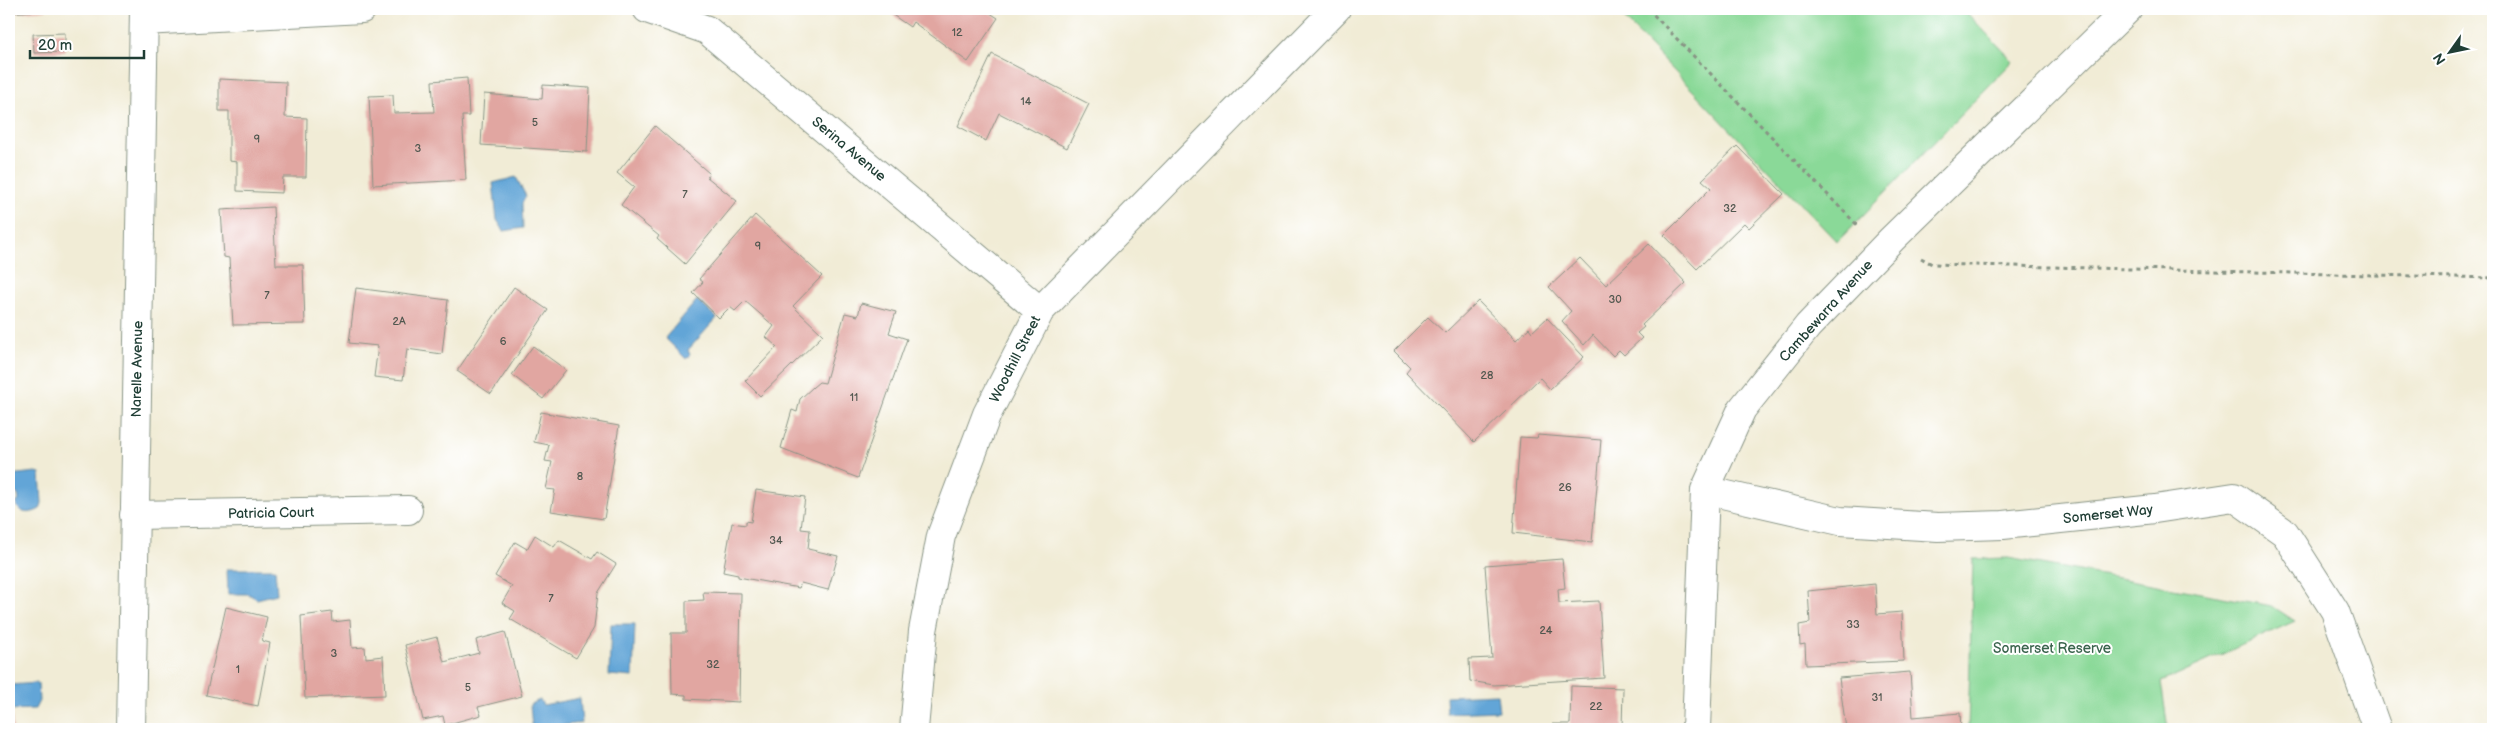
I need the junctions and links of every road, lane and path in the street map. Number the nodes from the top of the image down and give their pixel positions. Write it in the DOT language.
graph roads {
  1 [pos="362,9"];
  2 [pos="647,9"];
  3 [pos="1336,9"];
  4 [pos="1648,9"];
  5 [pos="2128,9"];
  6 [pos="144,15"];
  7 [pos="1892,239"];
  8 [pos="2493,278"];
  9 [pos="1040,311"];
  10 [pos="1705,490"];
  11 [pos="408,510"];
  12 [pos="134,515"];
  13 [pos="131,729"];
  14 [pos="914,729"];
  15 [pos="1696,729"];
  16 [pos="2377,729"];
  1 -- 6 [label="street"];
  2 -- 9 [label="street, Serina Avenue"];
  3 -- 9 [label="street, Woodhill Street"];
  4 -- 7 [label="path"];
  5 -- 7 [label="street, Cambewarra Avenue"];
  6 -- 12 [label="street, Narelle Avenue"];
  7 -- 8 [label="path"];
  7 -- 10 [label="street, Cambewarra Avenue"];
  9 -- 14 [label="street, Woodhill Street"];
  10 -- 15 [label="street, Cambewarra Avenue"];
  10 -- 16 [label="street, Somerset Way"];
  11 -- 12 [label="street, Patricia Court"];
  12 -- 13 [label="street, Narelle Avenue"];
}
